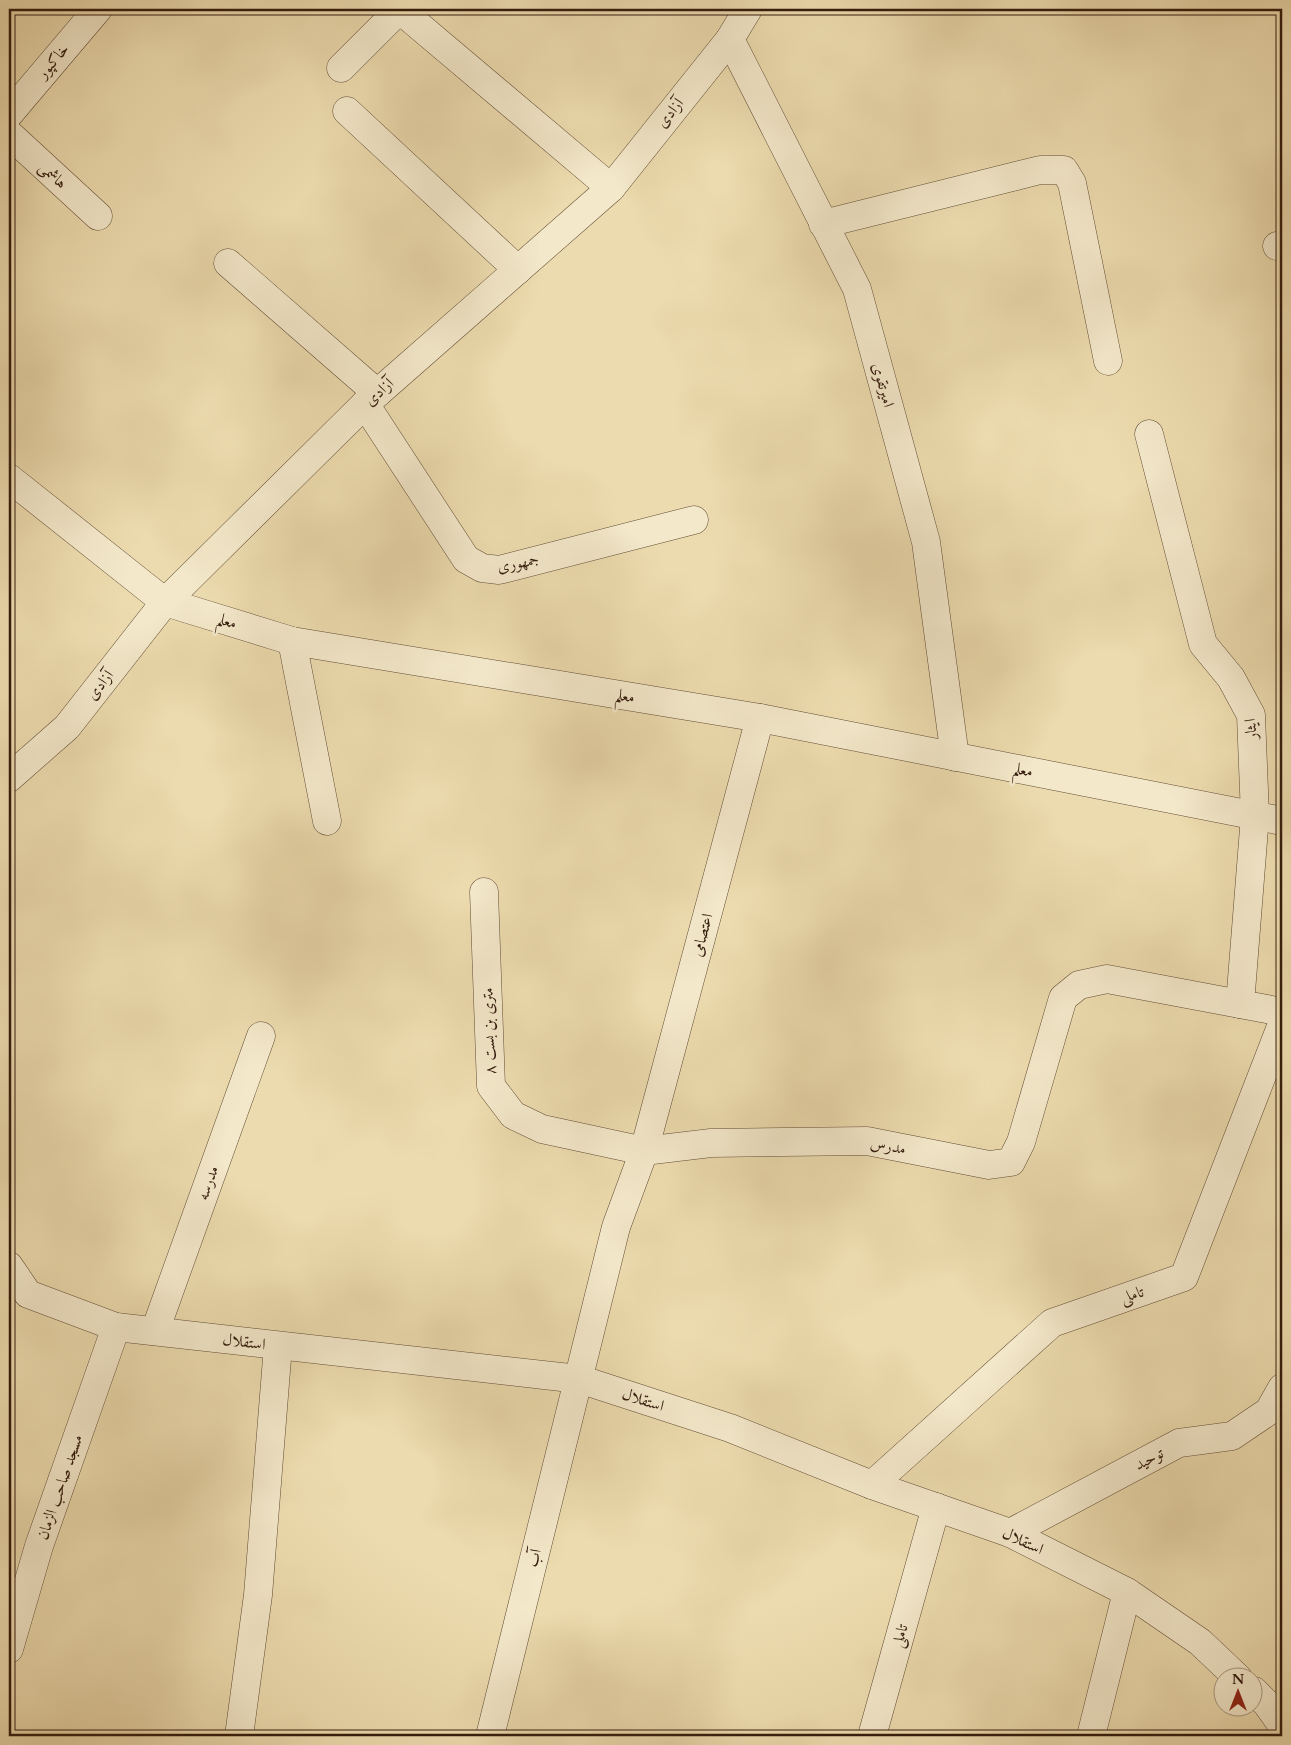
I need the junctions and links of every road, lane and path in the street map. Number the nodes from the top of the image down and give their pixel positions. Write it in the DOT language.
graph roads {
  1 [pos="98,9"];
  2 [pos="400,9"];
  3 [pos="748,9"];
  4 [pos="730,39"];
  5 [pos="342,68"];
  6 [pos="347,111"];
  7 [pos="9,114"];
  8 [pos="9,134"];
  9 [pos="610,188"];
  10 [pos="98,216"];
  11 [pos="823,224"];
  12 [pos="228,262"];
  13 [pos="518,270"];
  14 [pos="1108,361"];
  15 [pos="371,398"];
  16 [pos="1149,434"];
  17 [pos="9,478"];
  18 [pos="694,520"];
  19 [pos="165,602"];
  20 [pos="292,641"];
  21 [pos="760,718"];
  22 [pos="955,757"];
  23 [pos="9,778"];
  24 [pos="1255,816"];
  25 [pos="327,821"];
  26 [pos="1282,821"];
  27 [pos="484,892"];
  28 [pos="1240,1004"];
  29 [pos="1282,1012"];
  30 [pos="1282,1024"];
  31 [pos="261,1036"];
  32 [pos="644,1151"];
  33 [pos="9,1266"];
  34 [pos="116,1327"];
  35 [pos="155,1331"];
  36 [pos="278,1346"];
  37 [pos="579,1379"];
  38 [pos="1282,1388"];
  39 [pos="872,1485"];
  40 [pos="936,1507"];
  41 [pos="1010,1534"];
  42 [pos="1127,1592"];
  43 [pos="9,1649"];
  44 [pos="1227,1668"];
  45 [pos="239,1736"];
  46 [pos="490,1736"];
  47 [pos="872,1736"];
  48 [pos="1091,1736"];
  1 -- 7 [label="street, خاکپور"];
  2 -- 5 [label="street"];
  2 -- 9 [label="street"];
  3 -- 4 [label="street, آزادی"];
  4 -- 9 [label="street, آزادی"];
  4 -- 11 [label="street, امیرتقوی"];
  6 -- 13 [label="street"];
  8 -- 10 [label="street, هاشمی"];
  9 -- 13 [label="street, آزادی"];
  11 -- 14 [label="street"];
  11 -- 22 [label="street, امیرتقوی"];
  12 -- 15 [label="street, جمهوری"];
  13 -- 15 [label="street, آزادی"];
  15 -- 18 [label="street, جمهوری"];
  15 -- 19 [label="street, آزادی"];
  16 -- 24 [label="street, ایثار"];
  17 -- 19 [label="street, معلم"];
  19 -- 20 [label="street, معلم"];
  19 -- 23 [label="street, آزادی"];
  20 -- 21 [label="street, معلم"];
  20 -- 25 [label="street"];
  21 -- 22 [label="street, معلم"];
  21 -- 32 [label="street, اعتصامی"];
  22 -- 24 [label="street, معلم"];
  24 -- 26 [label="street, معلم"];
  24 -- 28 [label="street, ایثار"];
  27 -- 32 [label="street, ۸ متری بن بست"];
  28 -- 29 [label="street"];
  28 -- 32 [label="street, مدرس"];
  30 -- 39 [label="street, تاملی"];
  31 -- 35 [label="street, مدرسه"];
  32 -- 37 [label="street"];
  33 -- 34 [label="street, استقلال"];
  34 -- 35 [label="street, استقلال"];
  34 -- 43 [label="street, مسجد صاحب الزمان"];
  35 -- 36 [label="street, استقلال"];
  36 -- 37 [label="street, استقلال"];
  36 -- 45 [label="street"];
  37 -- 39 [label="street, استقلال"];
  37 -- 46 [label="street, آب"];
  38 -- 41 [label="street, توحید"];
  39 -- 40 [label="street, استقلال"];
  40 -- 41 [label="street, استقلال"];
  40 -- 47 [label="street, تاملی"];
  41 -- 42 [label="street, استقلال"];
  42 -- 44 [label="street, استقلال"];
  42 -- 48 [label="street"];
}
